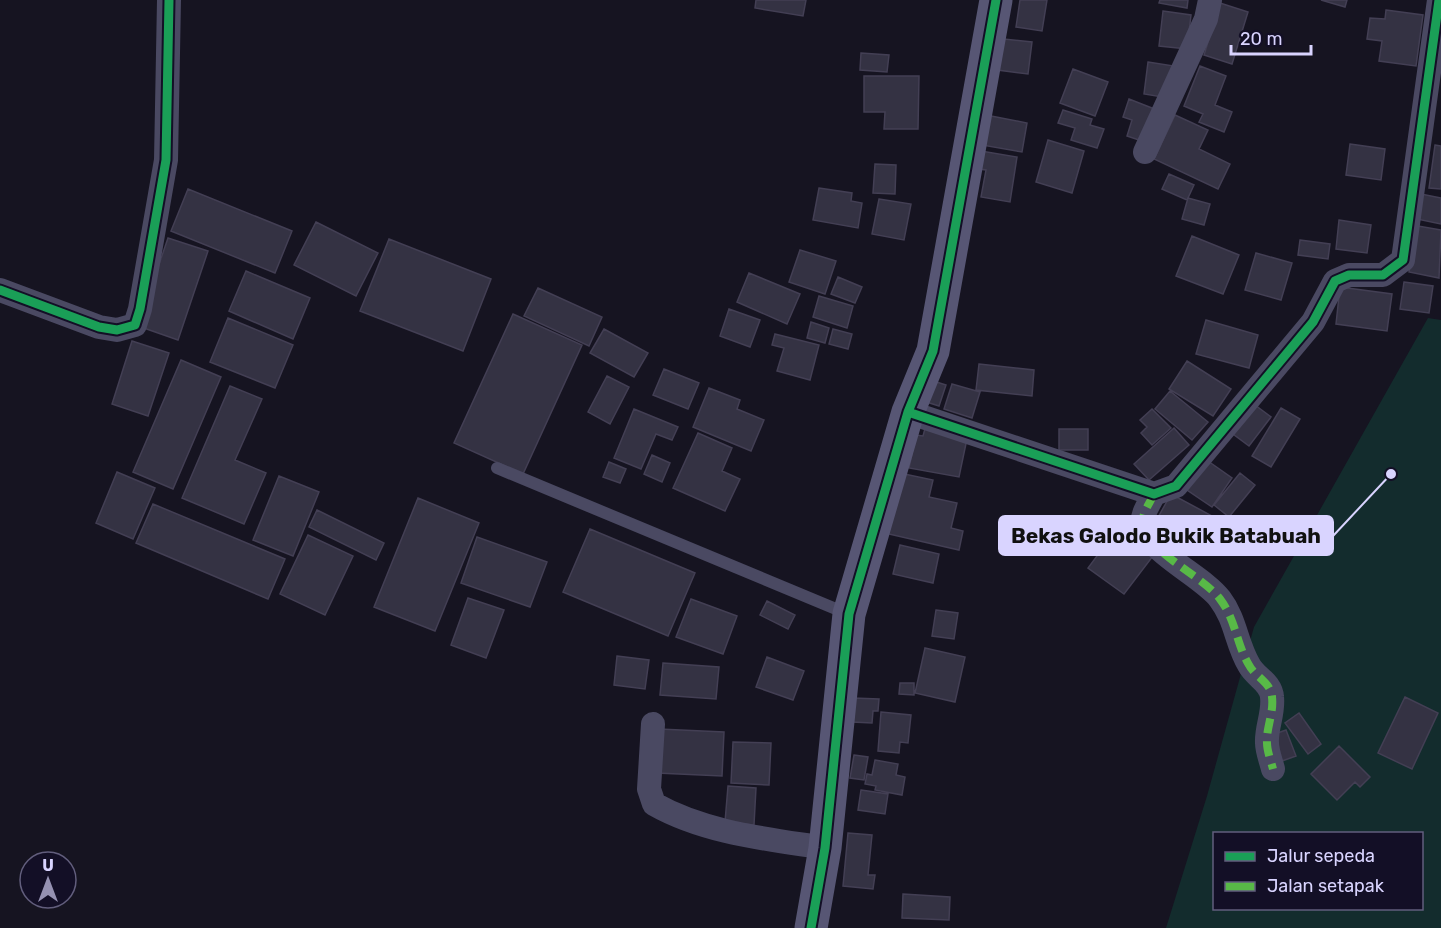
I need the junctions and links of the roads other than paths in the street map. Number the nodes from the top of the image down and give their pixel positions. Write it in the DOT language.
graph roads {
  1 [pos="169,0"];
  2 [pos="996,0"];
  3 [pos="1210,0"];
  4 [pos="1439,0"];
  5 [pos="1145,152"];
  6 [pos="0,290"];
  7 [pos="908,412"];
  8 [pos="497,468"];
  9 [pos="1154,494"];
  10 [pos="849,614"];
  11 [pos="653,724"];
  12 [pos="1273,770"];
  13 [pos="825,848"];
  14 [pos="811,928"];
  1 -- 6 [label="street"];
  2 -- 7 [label="street"];
  3 -- 5 [label="street"];
  4 -- 9 [label="street"];
  7 -- 9 [label="street"];
  7 -- 10 [label="street"];
  8 -- 10 [label="lane"];
  9 -- 12 [label="street"];
  10 -- 13 [label="street"];
  11 -- 13 [label="street"];
  13 -- 14 [label="street"];
}
